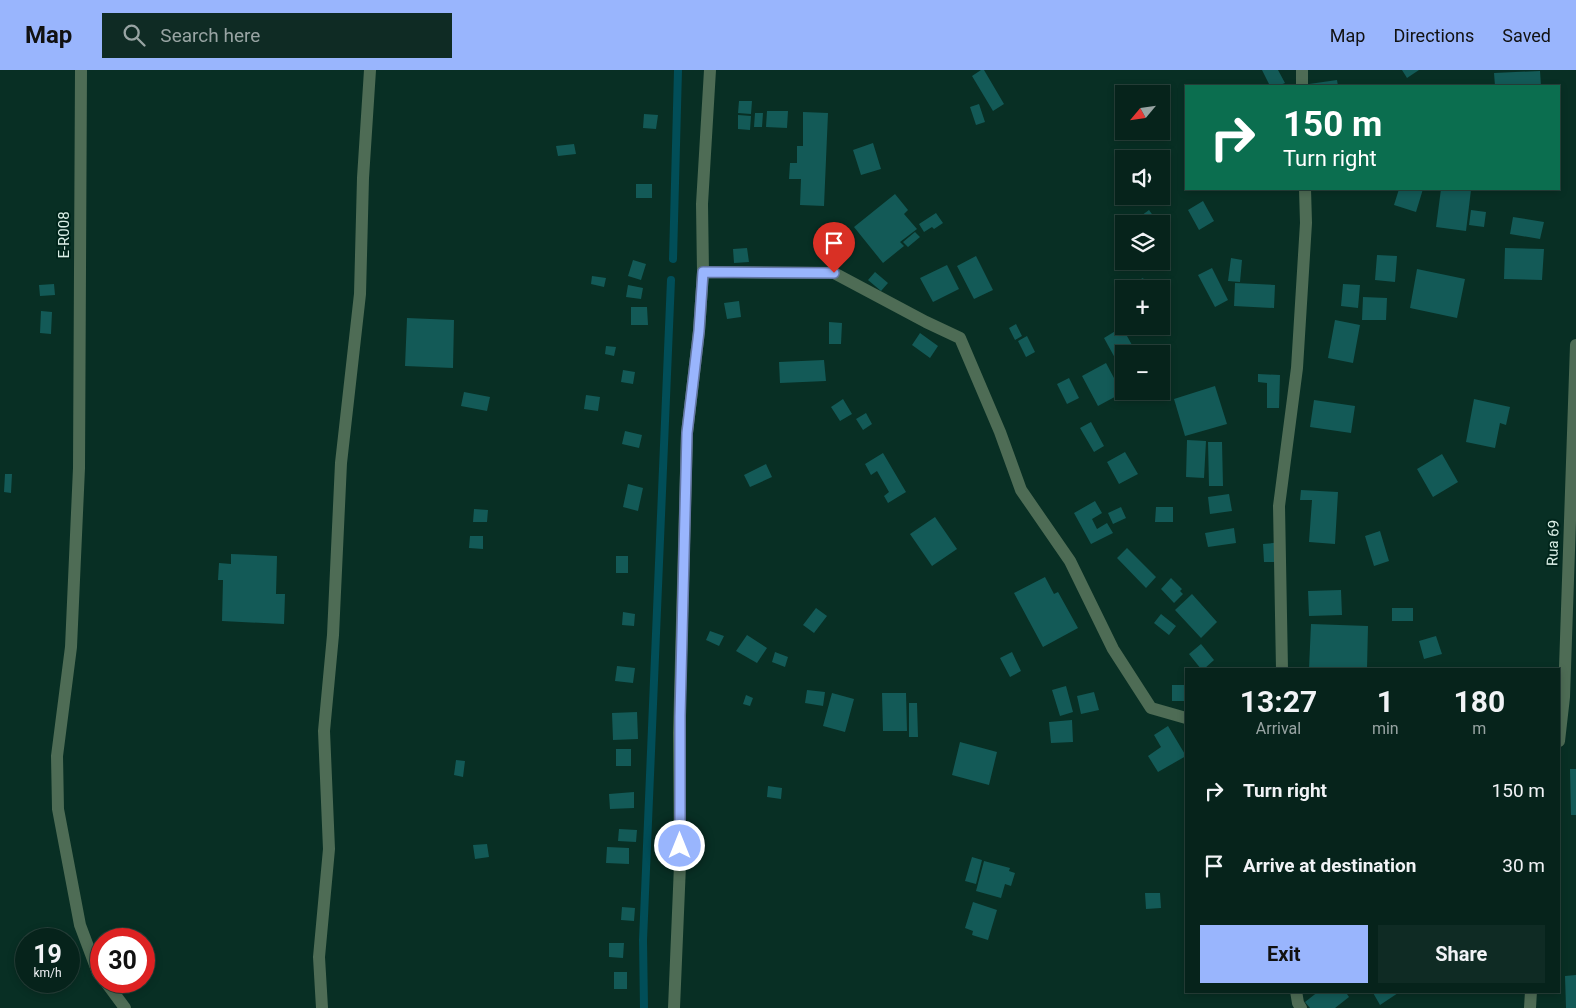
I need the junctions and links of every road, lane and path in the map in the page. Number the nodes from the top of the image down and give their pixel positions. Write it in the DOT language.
graph roads {
  1 [pos="81,70"];
  2 [pos="370,70"];
  3 [pos="710,70"];
  4 [pos="1302,70"];
  5 [pos="1302,85"];
  6 [pos="1305,190"];
  7 [pos="703,272"];
  8 [pos="1576,345"];
  9 [pos="1282,668"];
  10 [pos="1185,718"];
  11 [pos="1560,732"];
  12 [pos="90,951"];
  13 [pos="114,993"];
  14 [pos="1297,993"];
  15 [pos="1531,993"];
  16 [pos="125,1008"];
  17 [pos="322,1008"];
  18 [pos="674,1008"];
  19 [pos="1301,1008"];
  20 [pos="1530,1008"];
  1 -- 12 [label="street, E-R008"];
  2 -- 17 [label="street"];
  3 -- 7 [label="street"];
  4 -- 5 [label="street"];
  6 -- 9 [label="street"];
  7 -- 10 [label="street"];
  7 -- 18 [label="street"];
  8 -- 11 [label="street, Rua 69"];
  13 -- 16 [label="street"];
  14 -- 19 [label="street"];
  15 -- 20 [label="street"];
}
